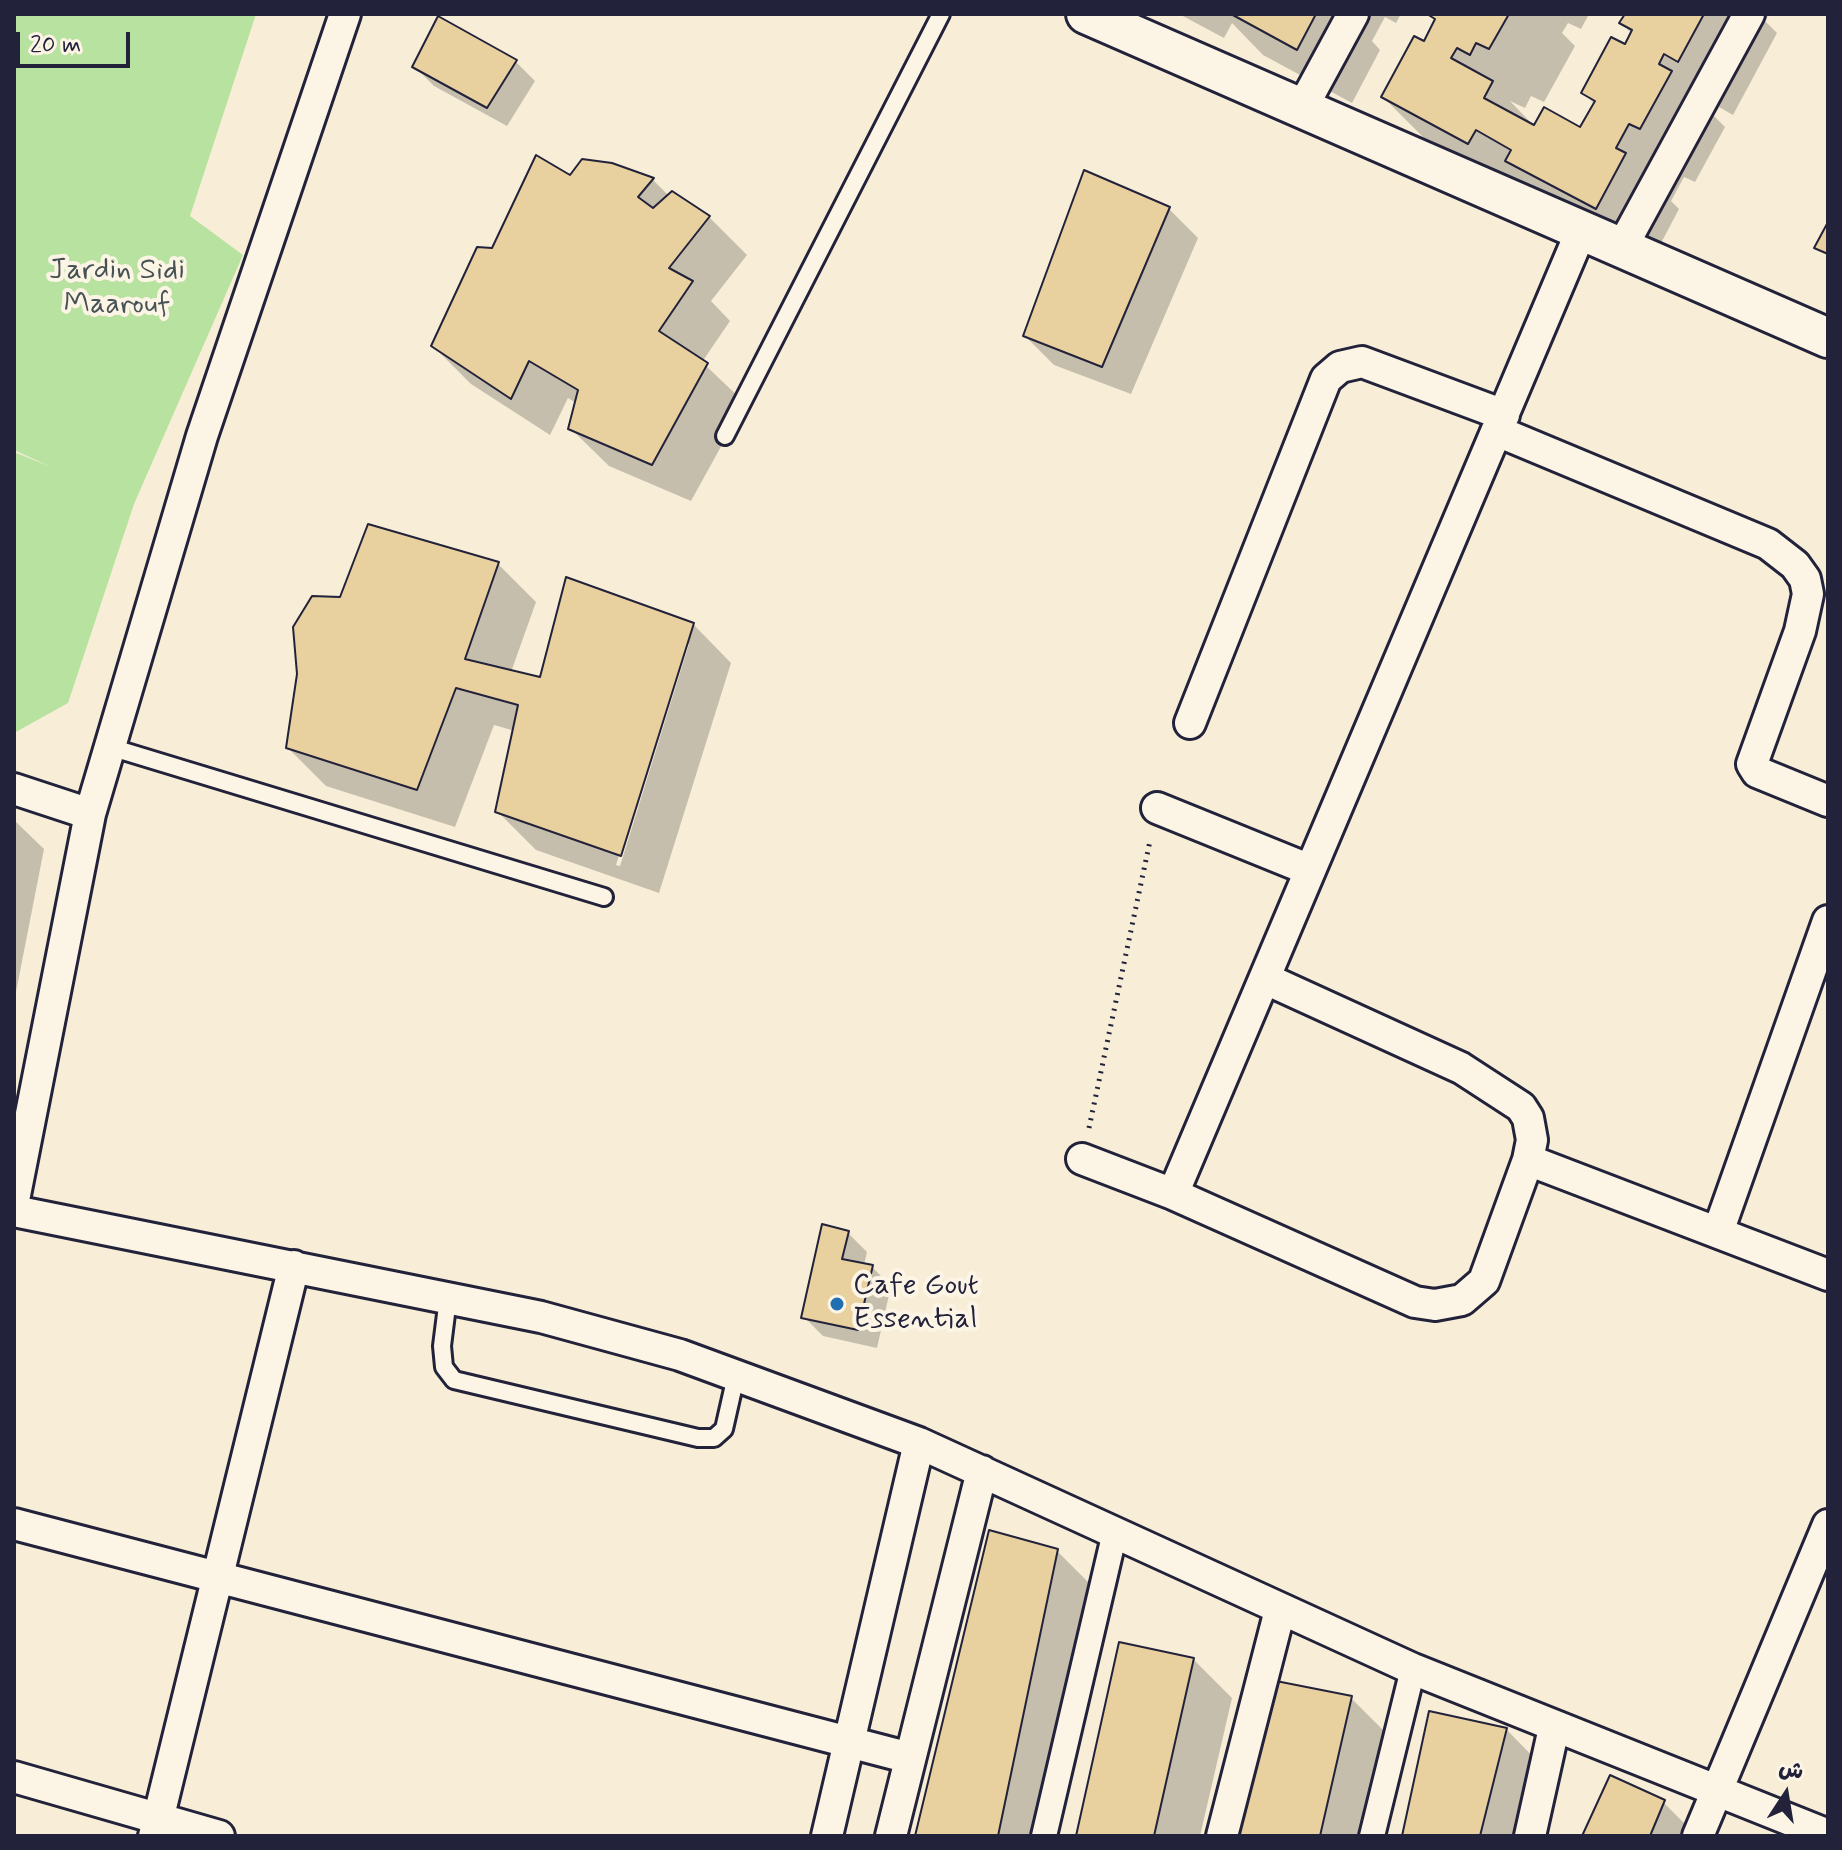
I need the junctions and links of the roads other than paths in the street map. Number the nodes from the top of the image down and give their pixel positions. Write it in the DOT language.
graph roads {
  1 [pos="345,14"];
  2 [pos="941,14"];
  3 [pos="1086,14"];
  4 [pos="1353,14"];
  5 [pos="1749,14"];
  6 [pos="1302,108"];
  7 [pos="1582,229"];
  8 [pos="1622,247"];
  9 [pos="1828,338"];
  10 [pos="1501,423"];
  11 [pos="725,436"];
  12 [pos="1190,723"];
  13 [pos="110,747"];
  14 [pos="14,789"];
  15 [pos="1828,801"];
  16 [pos="1157,808"];
  17 [pos="90,814"];
  18 [pos="1310,870"];
  19 [pos="604,897"];
  20 [pos="1828,921"];
  21 [pos="1266,979"];
  22 [pos="1082,1159"];
  23 [pos="1528,1160"];
  24 [pos="1173,1194"];
  25 [pos="14,1200"];
  26 [pos="14,1211"];
  27 [pos="1718,1232"];
  28 [pos="294,1266"];
  29 [pos="1828,1275"];
  30 [pos="448,1298"];
  31 [pos="736,1376"];
  32 [pos="919,1443"];
  33 [pos="982,1471"];
  34 [pos="14,1524"];
  35 [pos="1115,1532"];
  36 [pos="1826,1537"];
  37 [pos="217,1578"];
  38 [pos="1280,1610"];
  39 [pos="1413,1669"];
  40 [pos="1554,1728"];
  41 [pos="848,1742"];
  42 [pos="910,1758"];
  43 [pos="14,1777"];
  44 [pos="1716,1788"];
  45 [pos="156,1827"];
  46 [pos="1828,1835"];
  47 [pos="219,1836"];
  48 [pos="827,1836"];
  49 [pos="891,1836"];
  50 [pos="1044,1836"];
  51 [pos="1222,1836"];
  52 [pos="1372,1836"];
  53 [pos="1530,1836"];
  54 [pos="1698,1836"];
  1 -- 13 [label="street"];
  2 -- 11 [label="lane"];
  3 -- 6 [label="street"];
  4 -- 6 [label="street"];
  5 -- 8 [label="street"];
  6 -- 7 [label="street"];
  7 -- 8 [label="street"];
  7 -- 10 [label="street"];
  8 -- 9 [label="street"];
  10 -- 12 [label="street"];
  10 -- 15 [label="street"];
  10 -- 18 [label="street"];
  13 -- 17 [label="street"];
  13 -- 19 [label="lane"];
  14 -- 17 [label="street"];
  16 -- 18 [label="street"];
  17 -- 25 [label="street"];
  18 -- 21 [label="street"];
  20 -- 27 [label="street"];
  21 -- 23 [label="street"];
  21 -- 24 [label="street"];
  22 -- 24 [label="street"];
  23 -- 24 [label="street"];
  23 -- 27 [label="street"];
  26 -- 28 [label="street"];
  27 -- 29 [label="street"];
  28 -- 30 [label="street"];
  28 -- 37 [label="street"];
  30 -- 31 [label="street"];
  30 -- 31 [label="lane"];
  31 -- 32 [label="street"];
  32 -- 33 [label="street"];
  32 -- 41 [label="street"];
  33 -- 35 [label="street"];
  33 -- 42 [label="street"];
  34 -- 37 [label="street"];
  35 -- 38 [label="street"];
  35 -- 50 [label="street"];
  36 -- 44 [label="street"];
  37 -- 41 [label="street"];
  37 -- 45 [label="street"];
  38 -- 39 [label="street"];
  38 -- 51 [label="street"];
  39 -- 40 [label="street"];
  39 -- 52 [label="street"];
  40 -- 44 [label="street"];
  40 -- 53 [label="street"];
  41 -- 42 [label="street"];
  41 -- 48 [label="street"];
  42 -- 49 [label="street"];
  43 -- 45 [label="street"];
  44 -- 46 [label="street"];
  44 -- 54 [label="street"];
  45 -- 47 [label="street"];
}
